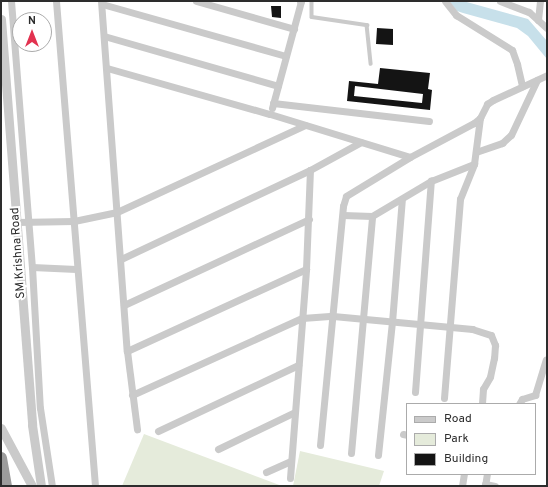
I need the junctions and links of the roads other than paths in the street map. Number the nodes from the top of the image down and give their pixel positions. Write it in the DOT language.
graph roads {
  1 [pos="11,1"];
  2 [pos="56,1"];
  3 [pos="196,1"];
  4 [pos="300,1"];
  5 [pos="312,1"];
  6 [pos="445,1"];
  7 [pos="500,1"];
  8 [pos="540,1"];
  9 [pos="102,3"];
  10 [pos="1,19"];
  11 [pos="538,20"];
  12 [pos="547,28"];
  13 [pos="294,29"];
  14 [pos="104,36"];
  15 [pos="286,56"];
  16 [pos="371,64"];
  17 [pos="107,68"];
  18 [pos="547,75"];
  19 [pos="537,80"];
  20 [pos="278,86"];
  21 [pos="522,86"];
  22 [pos="273,103"];
  23 [pos="270,114"];
  24 [pos="480,118"];
  25 [pos="429,121"];
  26 [pos="305,125"];
  27 [pos="361,142"];
  28 [pos="476,152"];
  29 [pos="410,157"];
  30 [pos="474,164"];
  31 [pos="310,170"];
  32 [pos="431,181"];
  33 [pos="402,199"];
  34 [pos="118,212"];
  35 [pos="343,215"];
  36 [pos="372,216"];
  37 [pos="309,219"];
  38 [pos="28,221"];
  39 [pos="74,221"];
  40 [pos="17,222"];
  41 [pos="121,259"];
  42 [pos="32,266"];
  43 [pos="76,269"];
  44 [pos="306,269"];
  45 [pos="124,305"];
  46 [pos="333,316"];
  47 [pos="302,318"];
  48 [pos="362,319"];
  49 [pos="392,322"];
  50 [pos="421,324"];
  51 [pos="450,328"];
  52 [pos="128,351"];
  53 [pos="546,360"];
  54 [pos="298,365"];
  55 [pos="415,392"];
  56 [pos="132,395"];
  57 [pos="444,398"];
  58 [pos="482,403"];
  59 [pos="520,403"];
  60 [pos="295,412"];
  61 [pos="1,428"];
  62 [pos="138,429"];
  63 [pos="158,431"];
  64 [pos="320,446"];
  65 [pos="218,449"];
  66 [pos="351,453"];
  67 [pos="378,456"];
  68 [pos="1,458"];
  69 [pos="291,462"];
  70 [pos="266,472"];
  71 [pos="464,475"];
  72 [pos="487,475"];
  73 [pos="290,478"];
  74 [pos="485,485"];
  75 [pos="6,486"];
  76 [pos="32,486"];
  77 [pos="41,486"];
  78 [pos="52,486"];
  79 [pos="95,486"];
  80 [pos="462,486"];
  81 [pos="494,486"];
  1 -- 38 [label="street"];
  2 -- 39 [label="street"];
  3 -- 13 [label="street"];
  4 -- 13 [label="street"];
  5 -- 16 [label="lane"];
  6 -- 21 [label="street"];
  7 -- 11 [label="street"];
  8 -- 11 [label="street"];
  9 -- 14 [label="street"];
  9 -- 15 [label="street"];
  10 -- 40 [label="street, SM Krishna Road"];
  11 -- 12 [label="street"];
  13 -- 15 [label="street"];
  14 -- 17 [label="street"];
  14 -- 20 [label="street"];
  15 -- 20 [label="street"];
  17 -- 23 [label="street"];
  17 -- 34 [label="street"];
  18 -- 19 [label="street"];
  19 -- 21 [label="street"];
  19 -- 28 [label="street"];
  20 -- 22 [label="street"];
  21 -- 24 [label="street"];
  22 -- 23 [label="street"];
  22 -- 25 [label="street"];
  23 -- 26 [label="street"];
  24 -- 28 [label="street"];
  24 -- 29 [label="street"];
  26 -- 27 [label="street"];
  26 -- 34 [label="street"];
  27 -- 29 [label="street"];
  27 -- 31 [label="street"];
  28 -- 30 [label="street"];
  29 -- 35 [label="street"];
  30 -- 32 [label="street"];
  30 -- 51 [label="street"];
  31 -- 37 [label="street"];
  31 -- 41 [label="street"];
  32 -- 33 [label="street"];
  32 -- 50 [label="street"];
  33 -- 36 [label="street"];
  33 -- 49 [label="street"];
  34 -- 39 [label="street"];
  34 -- 41 [label="street"];
  35 -- 36 [label="street"];
  35 -- 46 [label="street"];
  36 -- 48 [label="street"];
  37 -- 44 [label="street"];
  37 -- 45 [label="street"];
  38 -- 39 [label="street"];
  38 -- 40 [label="street"];
  38 -- 42 [label="street"];
  39 -- 43 [label="street"];
  40 -- 77 [label="street, SM Krishna Road"];
  41 -- 45 [label="street"];
  42 -- 43 [label="street"];
  42 -- 78 [label="street"];
  43 -- 79 [label="street"];
  44 -- 47 [label="street"];
  44 -- 52 [label="street"];
  45 -- 52 [label="street"];
  46 -- 47 [label="street"];
  46 -- 48 [label="street"];
  46 -- 64 [label="street"];
  47 -- 54 [label="street"];
  47 -- 56 [label="street"];
  48 -- 49 [label="street"];
  48 -- 66 [label="street"];
  49 -- 50 [label="street"];
  49 -- 67 [label="street"];
  50 -- 51 [label="street"];
  50 -- 55 [label="street"];
  51 -- 57 [label="street"];
  51 -- 58 [label="street"];
  52 -- 56 [label="street"];
  53 -- 59 [label="street"];
  54 -- 60 [label="street"];
  54 -- 63 [label="street"];
  56 -- 62 [label="street"];
  60 -- 65 [label="street"];
  60 -- 69 [label="street"];
  61 -- 76 [label="street"];
  68 -- 75 [label="highway"];
  69 -- 70 [label="street"];
  69 -- 73 [label="street"];
  71 -- 80 [label="street"];
  72 -- 74 [label="street"];
  74 -- 81 [label="street"];
}
